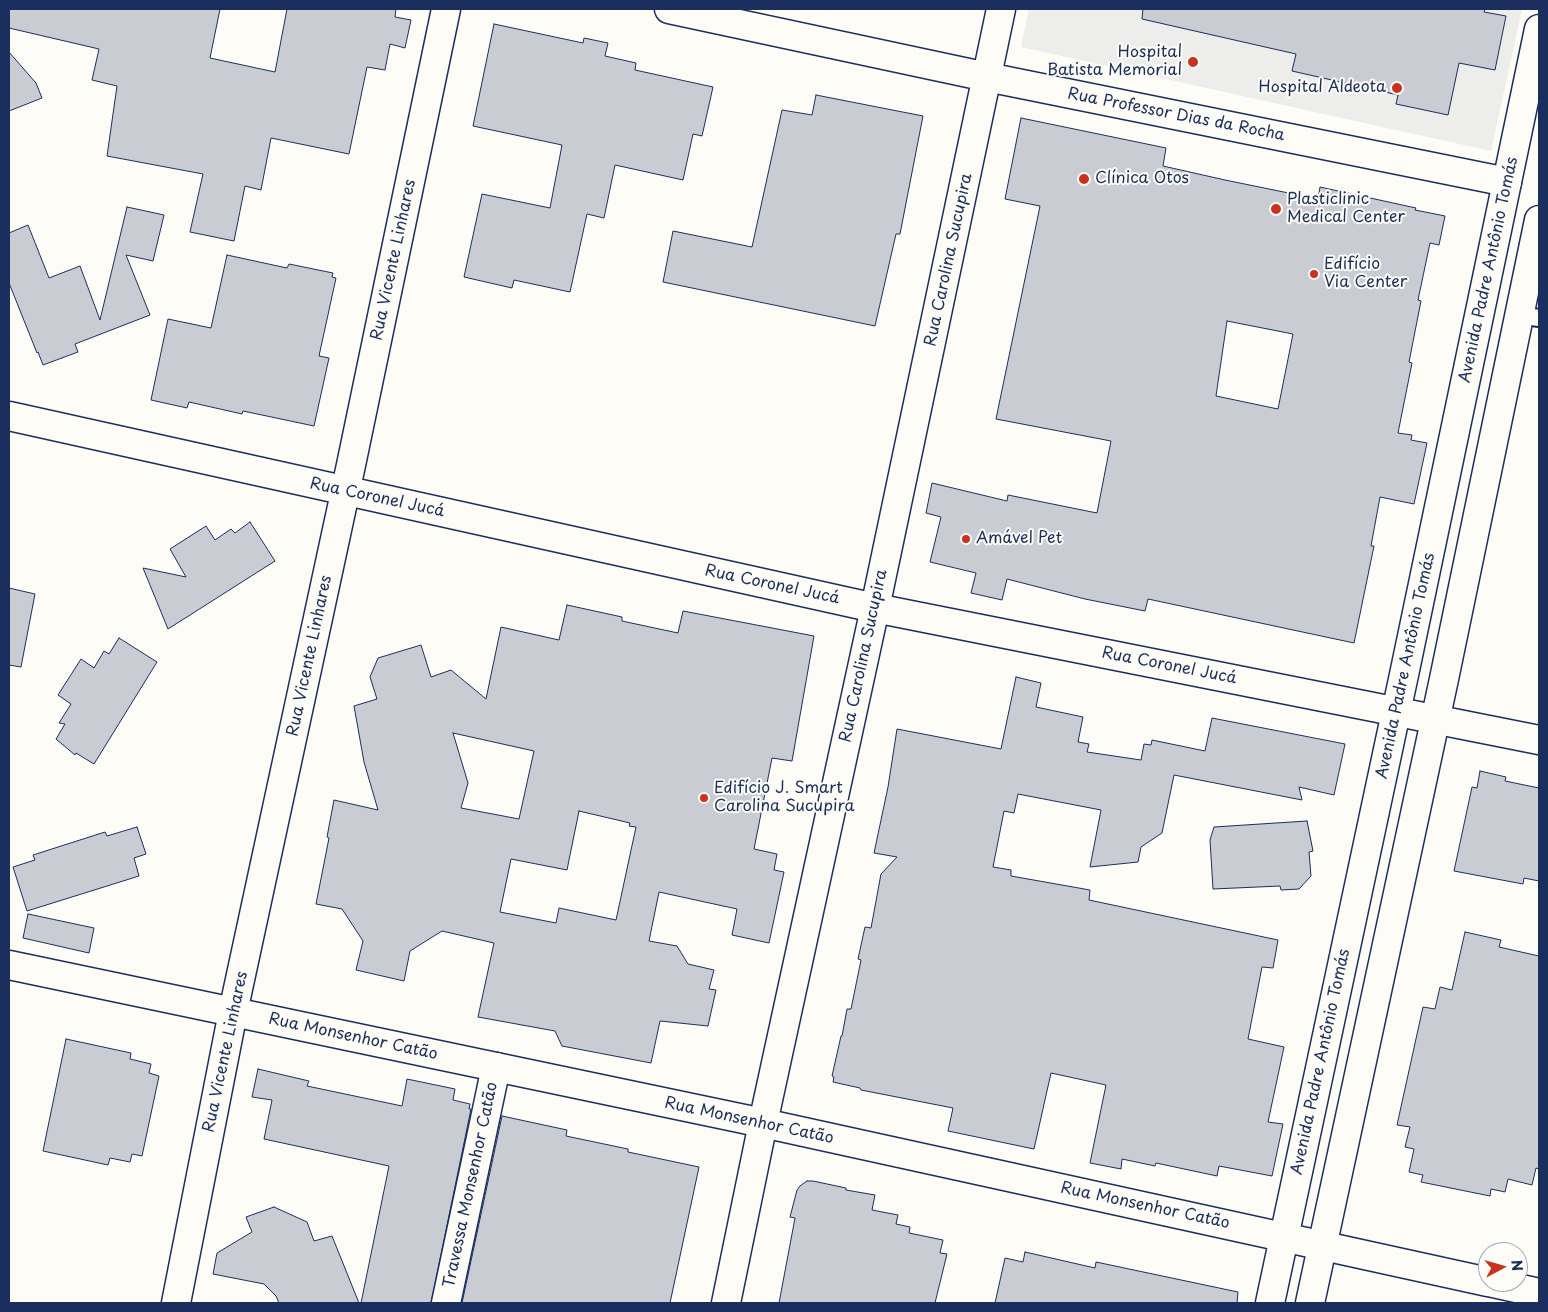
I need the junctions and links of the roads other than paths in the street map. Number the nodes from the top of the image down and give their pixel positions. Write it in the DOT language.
graph roads {
  1 [pos="446,9"];
  2 [pos="669,9"];
  3 [pos="1001,9"];
  4 [pos="1539,29"];
  5 [pos="987,76"];
  6 [pos="1508,182"];
  7 [pos="1539,220"];
  8 [pos="1529,316"];
  9 [pos="9,416"];
  10 [pos="345,491"];
  11 [pos="875,608"];
  12 [pos="1397,710"];
  13 [pos="1435,718"];
  14 [pos="1539,740"];
  15 [pos="9,965"];
  16 [pos="233,1012"];
  17 [pos="496,1067"];
  18 [pos="763,1123"];
  19 [pos="1284,1237"];
  20 [pos="1321,1245"];
  21 [pos="1478,1280"];
  22 [pos="176,1303"];
  23 [pos="446,1303"];
  24 [pos="726,1303"];
  25 [pos="1270,1303"];
  26 [pos="1310,1303"];
  1 -- 10 [label="street, Rua Vicente Linhares"];
  2 -- 5 [label="street, Rua Professor Dias da Rocha"];
  3 -- 5 [label="street, Rua Carolina Sucupira"];
  4 -- 6 [label="street, Avenida Padre Antônio Tomás"];
  5 -- 6 [label="street, Rua Professor Dias da Rocha"];
  5 -- 11 [label="street, Rua Carolina Sucupira"];
  6 -- 12 [label="street, Avenida Padre Antônio Tomás"];
  7 -- 8 [label="street"];
  8 -- 13 [label="street"];
  9 -- 10 [label="street, Rua Coronel Jucá"];
  10 -- 11 [label="street, Rua Coronel Jucá"];
  10 -- 16 [label="street, Rua Vicente Linhares"];
  11 -- 12 [label="street, Rua Coronel Jucá"];
  11 -- 18 [label="street, Rua Carolina Sucupira"];
  12 -- 13 [label="street, Rua Coronel Jucá"];
  12 -- 19 [label="street, Avenida Padre Antônio Tomás"];
  13 -- 14 [label="street, Rua Coronel Jucá"];
  13 -- 20 [label="street"];
  15 -- 16 [label="street, Rua Monsenhor Catão"];
  16 -- 17 [label="street, Rua Monsenhor Catão"];
  16 -- 22 [label="street, Rua Vicente Linhares"];
  17 -- 18 [label="street, Rua Monsenhor Catão"];
  17 -- 23 [label="street, Travessa Monsenhor Catão"];
  18 -- 19 [label="street, Rua Monsenhor Catão"];
  18 -- 24 [label="street, Rua Carolina Sucupira"];
  19 -- 20 [label="street, Rua Monsenhor Catão"];
  19 -- 25 [label="street, Avenida Padre Antônio Tomás"];
  20 -- 21 [label="street, Rua Monsenhor Catão"];
  20 -- 26 [label="street"];
}
